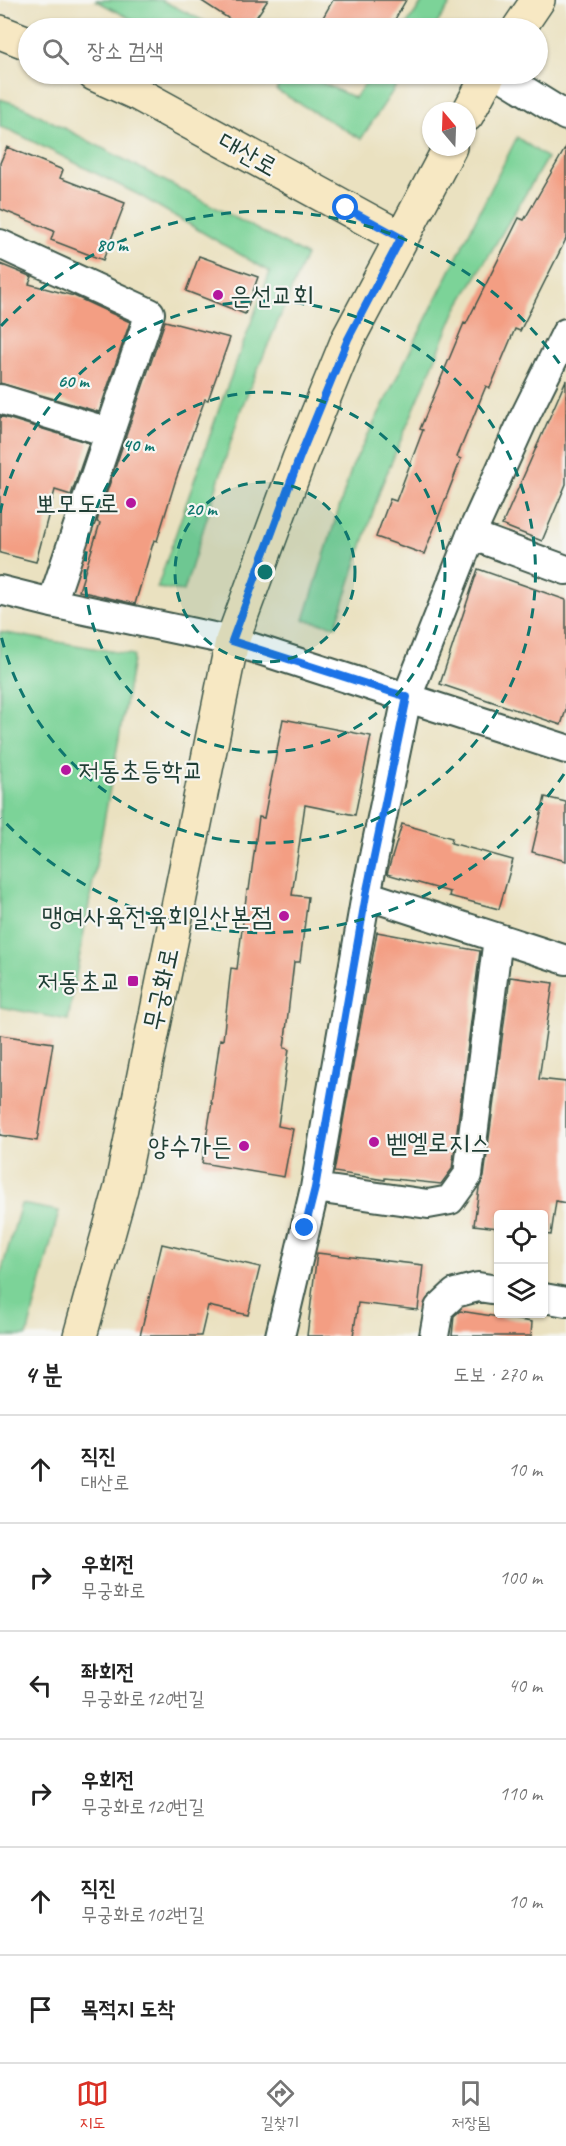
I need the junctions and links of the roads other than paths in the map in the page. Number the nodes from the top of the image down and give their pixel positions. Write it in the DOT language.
graph roads {
  1 [pos="538,0"];
  2 [pos="526,18"];
  3 [pos="0,32"];
  4 [pos="18,39"];
  5 [pos="116,84"];
  6 [pos="484,84"];
  7 [pos="514,84"];
  8 [pos="474,102"];
  9 [pos="566,116"];
  10 [pos="445,156"];
  11 [pos="401,238"];
  12 [pos="0,244"];
  13 [pos="562,349"];
  14 [pos="0,399"];
  15 [pos="108,432"];
  16 [pos="471,535"];
  17 [pos="566,570"];
  18 [pos="0,590"];
  19 [pos="52,603"];
  20 [pos="232,641"];
  21 [pos="407,697"];
  22 [pos="566,748"];
  23 [pos="366,895"];
  24 [pos="498,938"];
  25 [pos="566,960"];
  26 [pos="315,1188"];
  27 [pos="494,1289"];
  28 [pos="548,1299"];
  29 [pos="566,1302"];
  30 [pos="80,1336"];
  31 [pos="280,1336"];
  32 [pos="434,1336"];
  1 -- 2 [label="main road"];
  3 -- 4 [label="main road"];
  5 -- 11 [label="main road, 대산로"];
  6 -- 8 [label="main road"];
  7 -- 9 [label="street"];
  10 -- 11 [label="main road, 무궁화로"];
  11 -- 20 [label="main road, 무궁화로"];
  12 -- 15 [label="street"];
  13 -- 16 [label="street"];
  14 -- 15 [label="street"];
  15 -- 19 [label="street"];
  16 -- 17 [label="street"];
  16 -- 21 [label="street"];
  18 -- 19 [label="street"];
  19 -- 20 [label="street"];
  20 -- 21 [label="street"];
  20 -- 30 [label="main road, 무궁화로"];
  21 -- 22 [label="street"];
  21 -- 23 [label="street"];
  23 -- 24 [label="street"];
  23 -- 26 [label="street"];
  24 -- 25 [label="street"];
  24 -- 26 [label="street"];
  26 -- 31 [label="street"];
  27 -- 32 [label="street"];
  28 -- 29 [label="street"];
}
